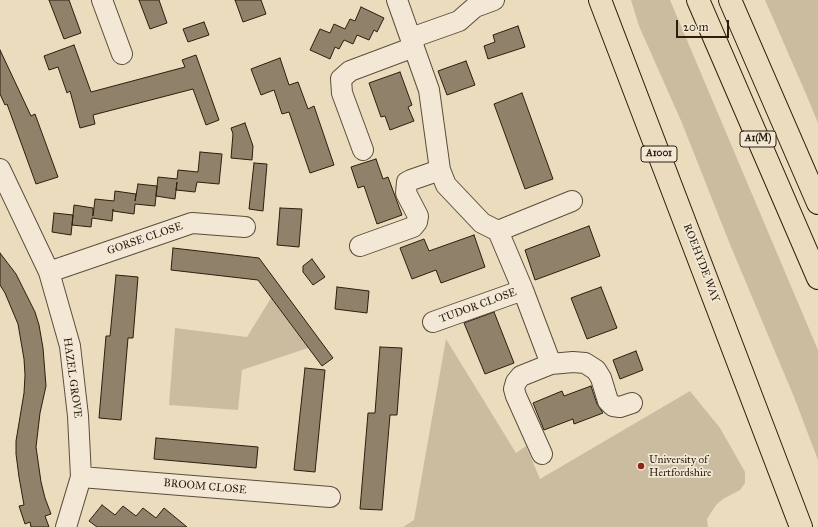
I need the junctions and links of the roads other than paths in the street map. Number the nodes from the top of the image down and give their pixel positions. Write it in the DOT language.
graph roads {
  1 [pos="102,0"];
  2 [pos="397,0"];
  3 [pos="494,0"];
  4 [pos="600,0"];
  5 [pos="698,0"];
  6 [pos="730,0"];
  7 [pos="412,42"];
  8 [pos="122,54"];
  9 [pos="363,150"];
  10 [pos="440,170"];
  11 [pos="2,176"];
  12 [pos="572,201"];
  13 [pos="818,203"];
  14 [pos="245,227"];
  15 [pos="498,231"];
  16 [pos="360,246"];
  17 [pos="49,272"];
  18 [pos="818,278"];
  19 [pos="522,290"];
  20 [pos="433,322"];
  21 [pos="551,364"];
  22 [pos="632,403"];
  23 [pos="542,454"];
  24 [pos="81,476"];
  25 [pos="330,496"];
  26 [pos="66,527"];
  27 [pos="801,527"];
  1 -- 8 [label="street"];
  2 -- 7 [label="street"];
  3 -- 7 [label="street"];
  4 -- 27 [label="main road, ROEHYDE WAY / A1001"];
  5 -- 18 [label="main road, A1(M)"];
  6 -- 13 [label="main road, A1(M)"];
  7 -- 9 [label="street"];
  7 -- 10 [label="street"];
  10 -- 15 [label="street"];
  10 -- 16 [label="street"];
  11 -- 17 [label="street, HAZEL GROVE"];
  12 -- 15 [label="street"];
  14 -- 17 [label="street, GORSE CLOSE"];
  15 -- 19 [label="street, TUDOR CLOSE"];
  17 -- 24 [label="street, HAZEL GROVE"];
  19 -- 20 [label="street, TUDOR CLOSE"];
  19 -- 21 [label="street, TUDOR CLOSE"];
  21 -- 22 [label="street"];
  21 -- 23 [label="street"];
  24 -- 25 [label="street, BROOM CLOSE"];
  24 -- 26 [label="street, HAZEL GROVE"];
}
